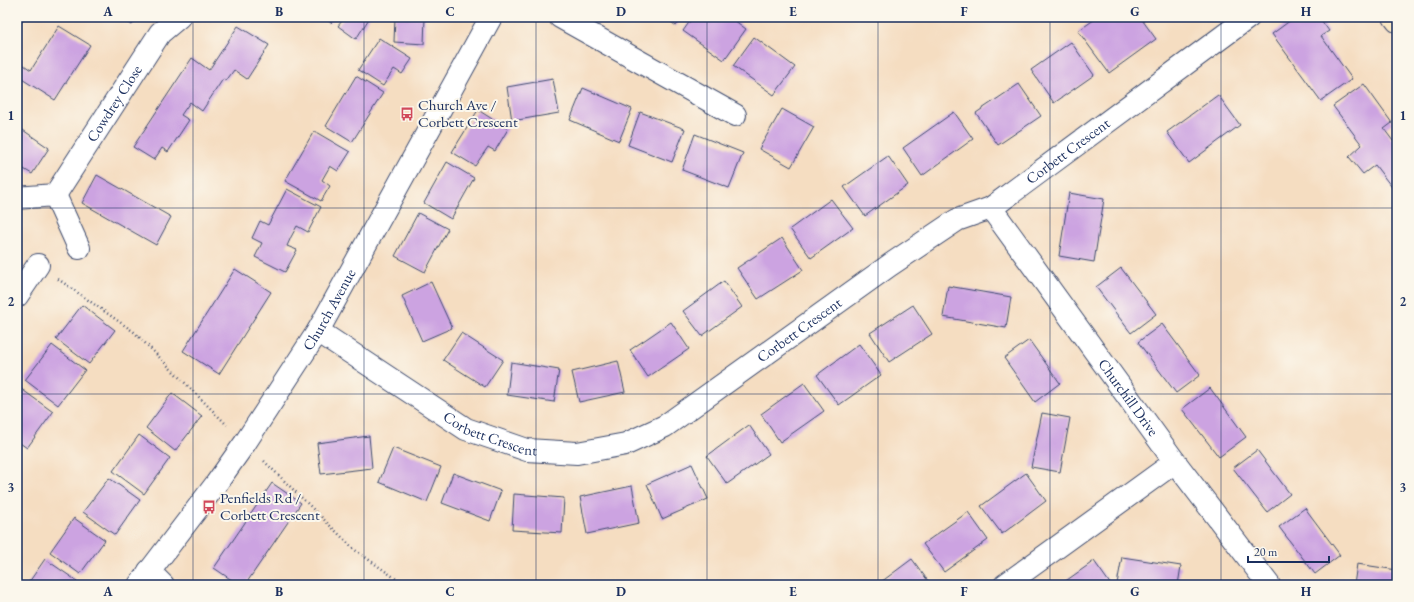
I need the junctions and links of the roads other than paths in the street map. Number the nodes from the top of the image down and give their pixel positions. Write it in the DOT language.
graph roads {
  1 [pos="179,17"];
  2 [pos="560,17"];
  3 [pos="1249,17"];
  4 [pos="1394,17"];
  5 [pos="486,19"];
  6 [pos="1397,21"];
  7 [pos="735,116"];
  8 [pos="55,195"];
  9 [pos="17,198"];
  10 [pos="991,208"];
  11 [pos="79,248"];
  12 [pos="38,265"];
  13 [pos="17,296"];
  14 [pos="318,331"];
  15 [pos="1175,462"];
  16 [pos="150,580"];
  17 [pos="1005,585"];
  18 [pos="1269,585"];
  1 -- 8 [label="street, Cowdrey Close"];
  2 -- 7 [label="street"];
  3 -- 10 [label="street, Corbett Crescent"];
  4 -- 6 [label="street"];
  5 -- 14 [label="street, Church Avenue"];
  8 -- 9 [label="street"];
  8 -- 11 [label="street"];
  10 -- 14 [label="street, Corbett Crescent"];
  10 -- 15 [label="street, Churchill Drive"];
  12 -- 13 [label="street"];
  14 -- 16 [label="street, Church Avenue"];
  15 -- 17 [label="street"];
  15 -- 18 [label="street, Churchill Drive"];
}
